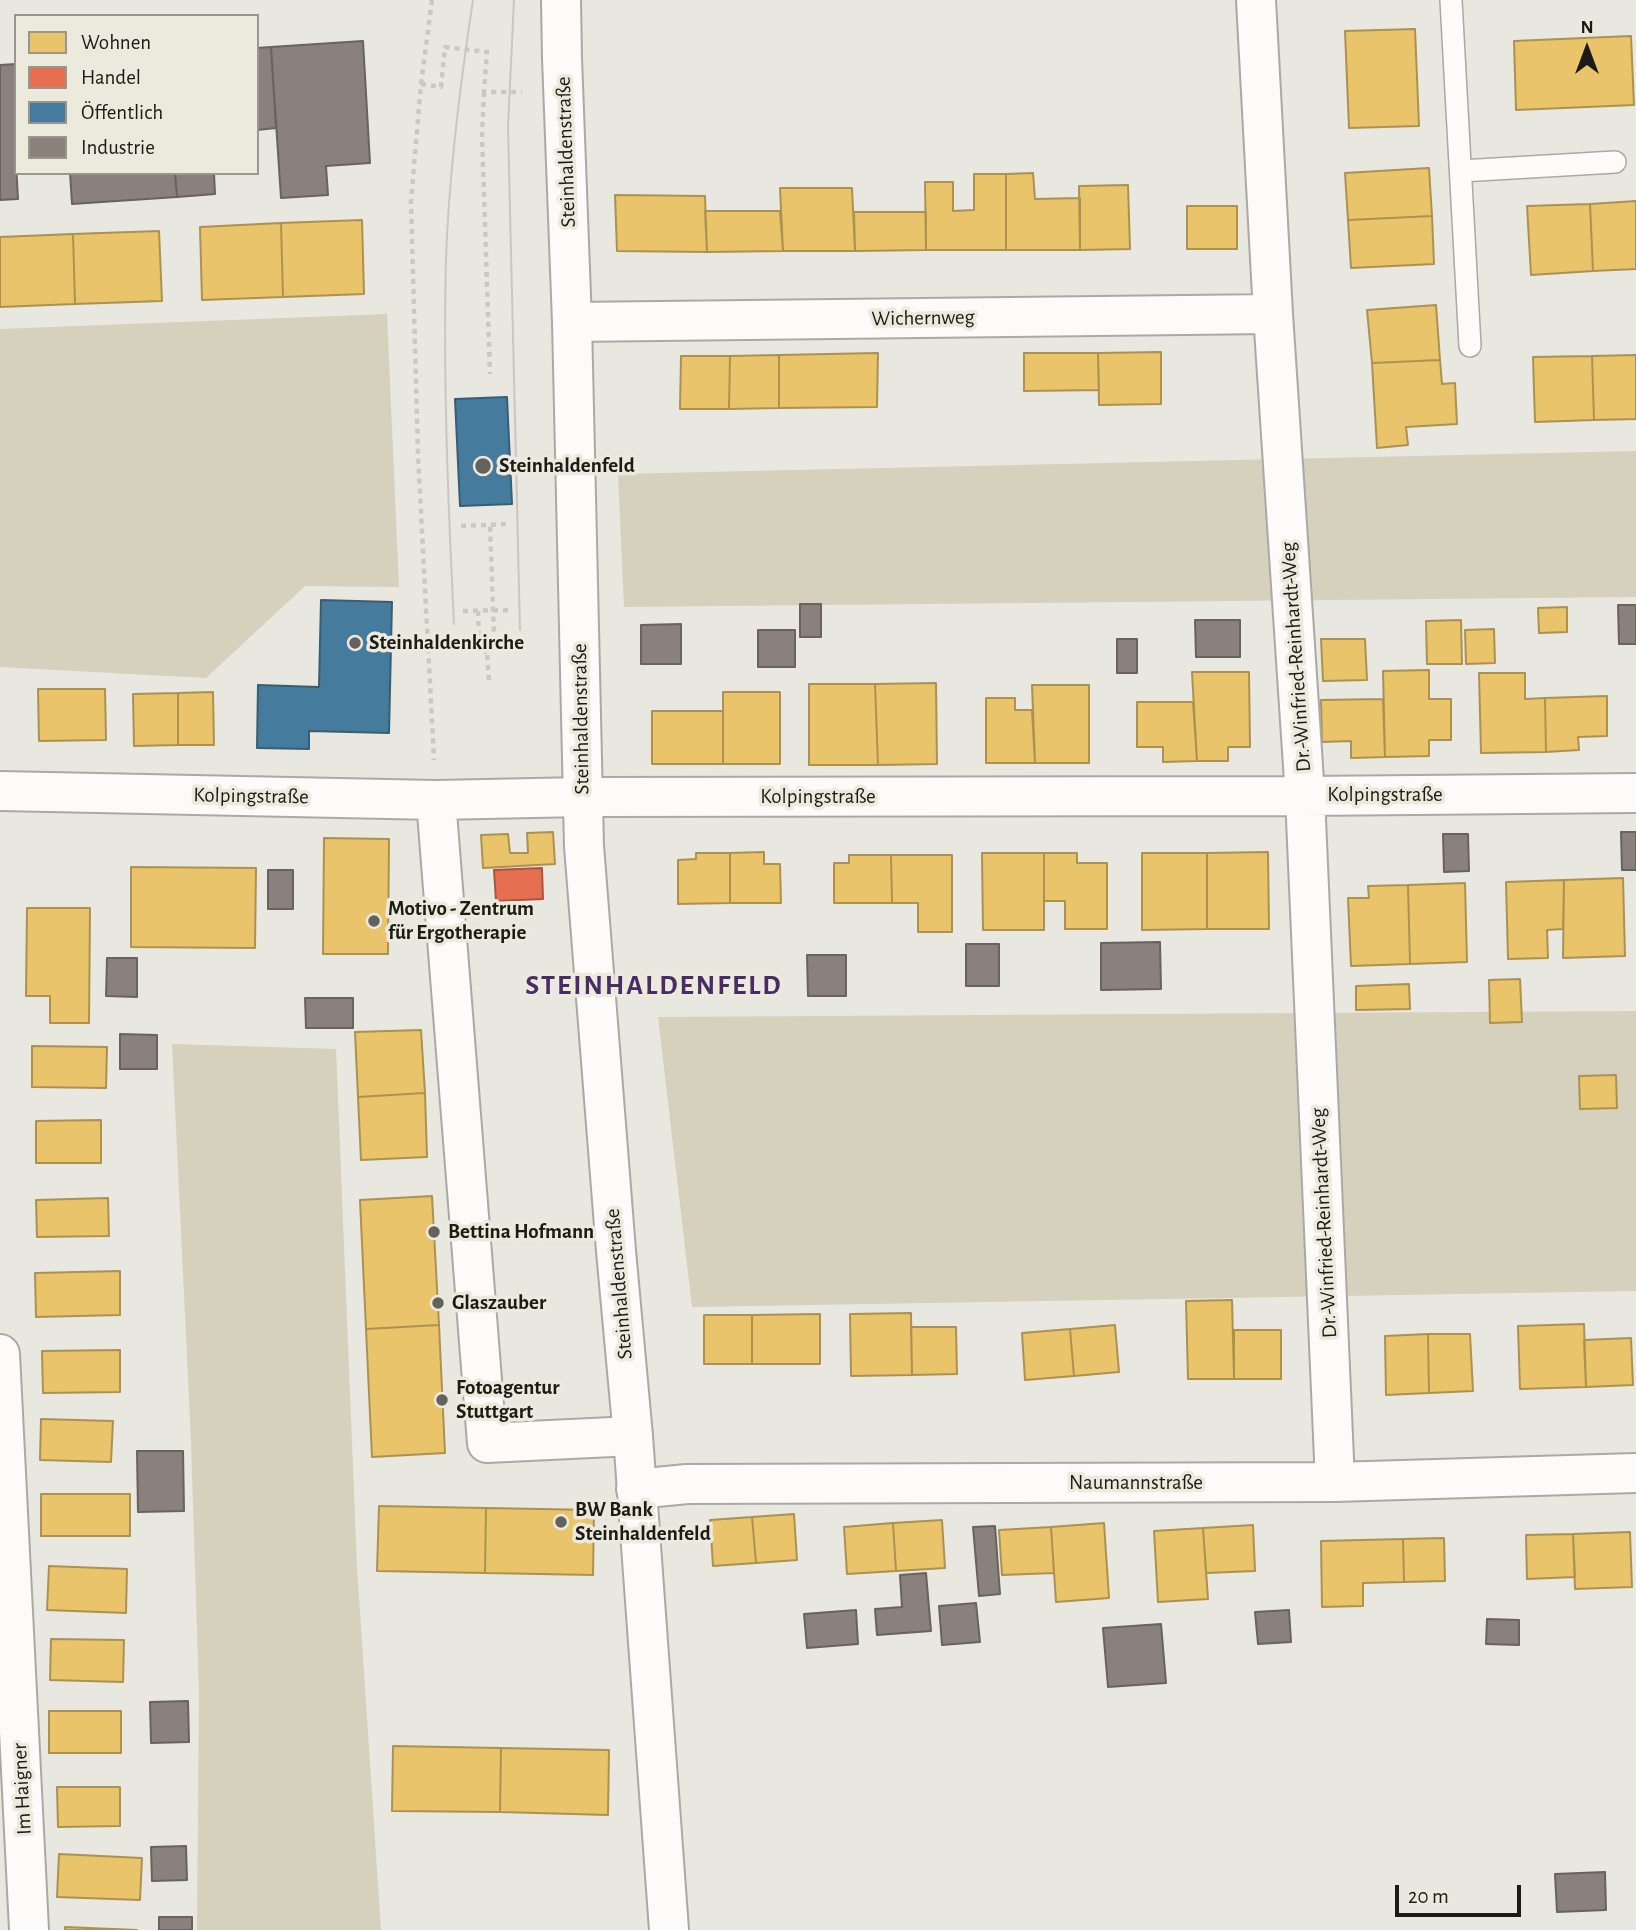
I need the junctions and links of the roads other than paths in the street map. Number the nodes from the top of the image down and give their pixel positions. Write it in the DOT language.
graph roads {
  1 [pos="562,0"];
  2 [pos="1256,0"];
  3 [pos="1451,0"];
  4 [pos="1615,163"];
  5 [pos="1461,171"];
  6 [pos="1273,314"];
  7 [pos="572,322"];
  8 [pos="1470,346"];
  9 [pos="0,791"];
  10 [pos="1636,793"];
  11 [pos="1305,796"];
  12 [pos="583,797"];
  13 [pos="436,800"];
  14 [pos="0,1354"];
  15 [pos="633,1436"];
  16 [pos="1636,1473"];
  17 [pos="1335,1482"];
  18 [pos="636,1489"];
  19 [pos="29,1930"];
  20 [pos="669,1930"];
  1 -- 7 [label="street, Steinhaldenstraße"];
  2 -- 6 [label="street, Dr.-Winfried-Reinhardt-Weg"];
  3 -- 5 [label="lane"];
  4 -- 5 [label="lane"];
  5 -- 8 [label="lane"];
  6 -- 7 [label="street, Wichernweg"];
  6 -- 11 [label="street, Dr.-Winfried-Reinhardt-Weg"];
  7 -- 12 [label="street, Steinhaldenstraße"];
  9 -- 13 [label="street, Kolpingstraße"];
  10 -- 11 [label="street, Kolpingstraße"];
  11 -- 12 [label="street, Kolpingstraße"];
  11 -- 17 [label="street, Dr.-Winfried-Reinhardt-Weg"];
  12 -- 13 [label="street, Kolpingstraße"];
  12 -- 15 [label="street, Steinhaldenstraße"];
  13 -- 15 [label="street"];
  14 -- 19 [label="street, Im Haigner"];
  15 -- 18 [label="street, Steinhaldenstraße"];
  16 -- 17 [label="street, Naumannstraße"];
  17 -- 18 [label="street, Naumannstraße"];
  18 -- 20 [label="street, Steinhaldenstraße"];
}
